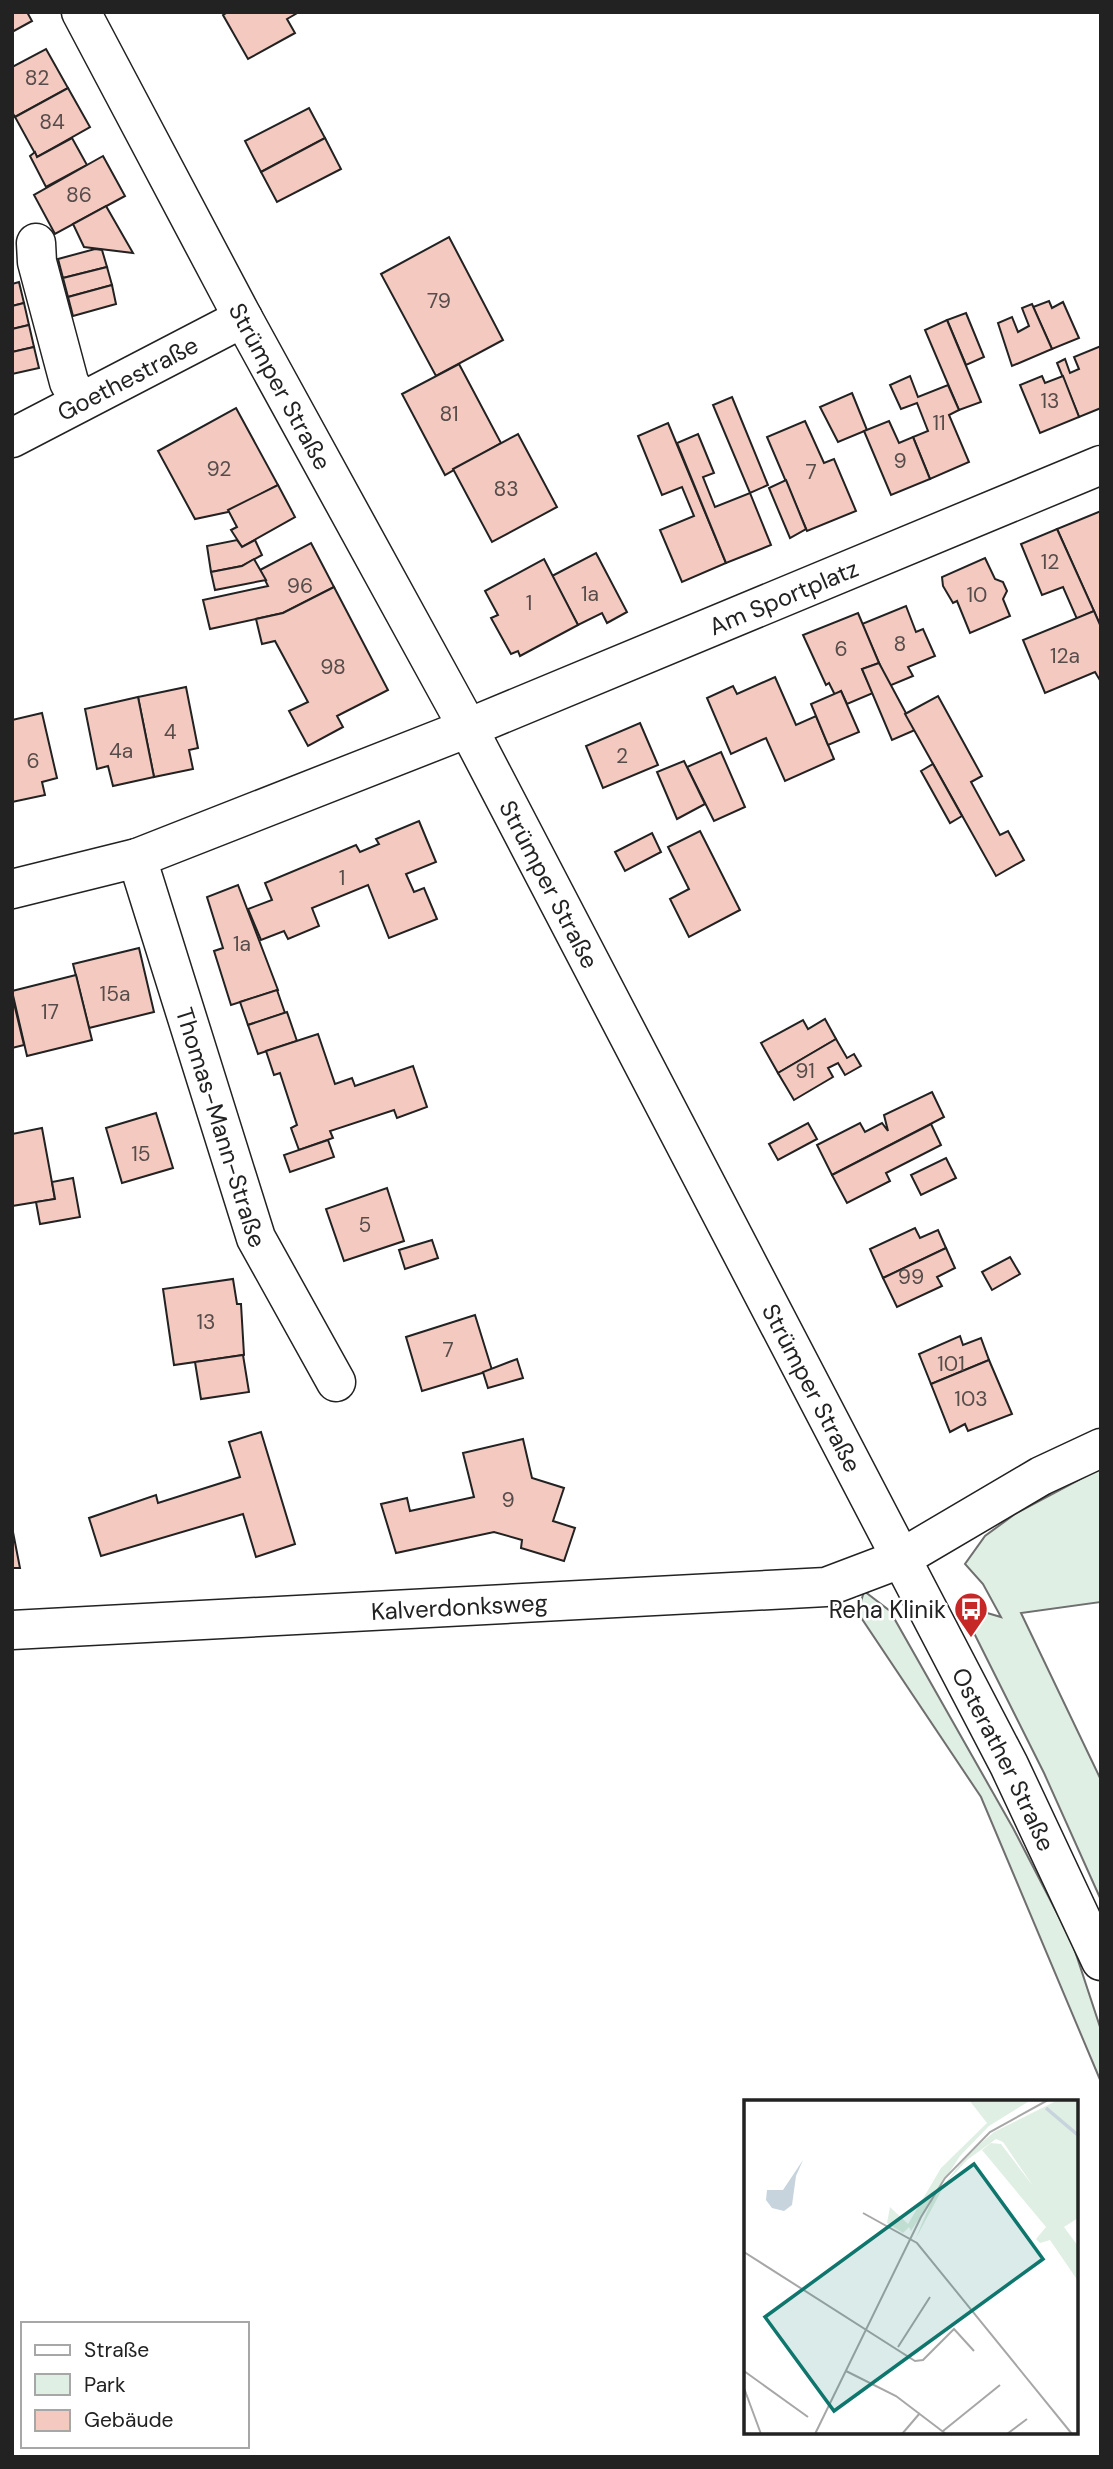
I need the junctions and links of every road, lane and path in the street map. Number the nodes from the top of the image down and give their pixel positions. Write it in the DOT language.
graph roads {
  1 [pos="81,12"];
  2 [pos="36,243"];
  3 [pos="243,318"];
  4 [pos="80,402"];
  5 [pos="12,438"];
  6 [pos="1101,465"];
  7 [pos="468,728"];
  8 [pos="137,858"];
  9 [pos="12,888"];
  10 [pos="336,1382"];
  11 [pos="1101,1448"];
  12 [pos="900,1559"];
  13 [pos="12,1630"];
  14 [pos="1101,1961"];
  1 -- 3 [label="street, Strümper Straße"];
  2 -- 4 [label="street"];
  3 -- 4 [label="street, Goethestraße"];
  3 -- 7 [label="street, Strümper Straße"];
  4 -- 5 [label="street, Goethestraße"];
  6 -- 7 [label="street, Am Sportplatz"];
  7 -- 8 [label="street"];
  7 -- 12 [label="street, Strümper Straße"];
  8 -- 9 [label="street"];
  8 -- 10 [label="street, Thomas-Mann-Straße"];
  11 -- 12 [label="street"];
  12 -- 13 [label="street, Kalverdonksweg"];
  12 -- 14 [label="street, Osterather Straße"];
}
